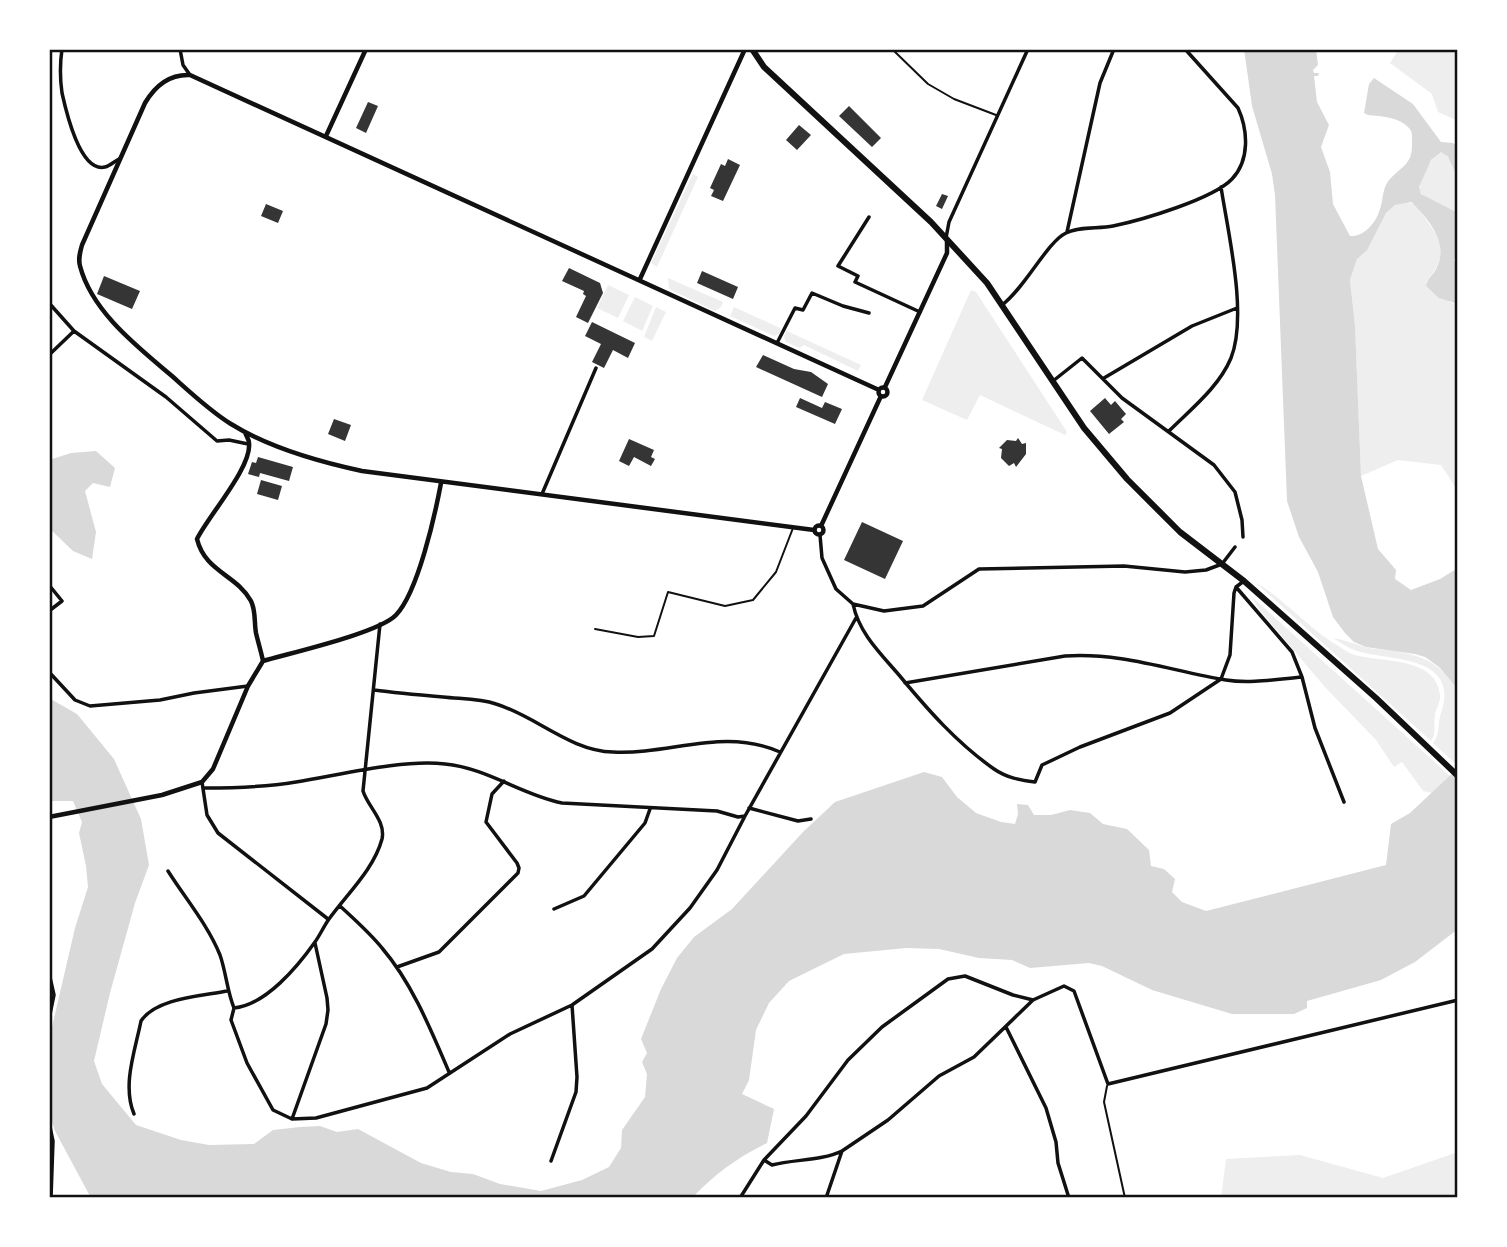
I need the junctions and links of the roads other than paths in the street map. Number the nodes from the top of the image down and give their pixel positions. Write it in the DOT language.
graph roads {
  1 [pos="62,49"];
  2 [pos="180,49"];
  3 [pos="366,49"];
  4 [pos="746,49"];
  5 [pos="752,49"];
  6 [pos="892,49"];
  7 [pos="1028,49"];
  8 [pos="1114,49"];
  9 [pos="1185,49"];
  10 [pos="190,75"];
  11 [pos="997,115"];
  12 [pos="326,136"];
  13 [pos="121,158"];
  14 [pos="1221,187"];
  15 [pos="869,217"];
  16 [pos="1067,232"];
  17 [pos="946,238"];
  18 [pos="639,279"];
  19 [pos="49,303"];
  20 [pos="1002,304"];
  21 [pos="1237,308"];
  22 [pos="920,312"];
  23 [pos="869,313"];
  24 [pos="74,331"];
  25 [pos="777,343"];
  26 [pos="49,355"];
  27 [pos="596,368"];
  28 [pos="1104,378"];
  29 [pos="1052,381"];
  30 [pos="885,387"];
  31 [pos="879,390"];
  32 [pos="881,396"];
  33 [pos="245,431"];
  34 [pos="1169,431"];
  35 [pos="250,444"];
  36 [pos="441,482"];
  37 [pos="541,496"];
  38 [pos="821,526"];
  39 [pos="793,527"];
  40 [pos="814,530"];
  41 [pos="820,535"];
  42 [pos="1243,537"];
  43 [pos="1235,548"];
  44 [pos="1222,564"];
  45 [pos="1244,581"];
  46 [pos="49,585"];
  47 [pos="1236,587"];
  48 [pos="853,604"];
  49 [pos="49,611"];
  50 [pos="856,618"];
  51 [pos="380,624"];
  52 [pos="595,629"];
  53 [pos="263,660"];
  54 [pos="49,672"];
  55 [pos="1302,677"];
  56 [pos="1221,679"];
  57 [pos="905,683"];
  58 [pos="248,686"];
  59 [pos="374,690"];
  60 [pos="780,752"];
  61 [pos="366,770"];
  62 [pos="1458,776"];
  63 [pos="504,780"];
  64 [pos="203,785"];
  65 [pos="1344,802"];
  66 [pos="650,808"];
  67 [pos="749,808"];
  68 [pos="745,816"];
  69 [pos="49,817"];
  70 [pos="811,819"];
  71 [pos="168,871"];
  72 [pos="340,906"];
  73 [pos="554,909"];
  74 [pos="328,920"];
  75 [pos="315,942"];
  76 [pos="397,967"];
  77 [pos="49,973"];
  78 [pos="227,991"];
  79 [pos="1033,1000"];
  80 [pos="1458,1000"];
  81 [pos="572,1005"];
  82 [pos="234,1008"];
  83 [pos="49,1019"];
  84 [pos="1006,1027"];
  85 [pos="449,1072"];
  86 [pos="1108,1084"];
  87 [pos="134,1114"];
  88 [pos="292,1119"];
  89 [pos="49,1122"];
  90 [pos="842,1151"];
  91 [pos="764,1160"];
  92 [pos="551,1161"];
  93 [pos="51,1198"];
  94 [pos="740,1198"];
  95 [pos="826,1198"];
  96 [pos="1069,1198"];
  97 [pos="1125,1198"];
  1 -- 13 [label="street"];
  2 -- 10 [label="street"];
  3 -- 12 [label="street"];
  4 -- 18 [label="street"];
  5 -- 17 [label="highway"];
  6 -- 11 [label="lane"];
  7 -- 11 [label="street"];
  8 -- 16 [label="street"];
  9 -- 14 [label="street"];
  10 -- 12 [label="street"];
  10 -- 13 [label="street"];
  11 -- 17 [label="street"];
  12 -- 18 [label="street"];
  13 -- 33 [label="street"];
  14 -- 16 [label="street"];
  14 -- 21 [label="street"];
  15 -- 22 [label="street"];
  16 -- 20 [label="street"];
  17 -- 20 [label="highway"];
  17 -- 22 [label="street"];
  18 -- 25 [label="street"];
  19 -- 24 [label="street"];
  20 -- 29 [label="highway"];
  21 -- 28 [label="street"];
  21 -- 34 [label="street"];
  22 -- 30 [label="street"];
  23 -- 25 [label="street"];
  24 -- 26 [label="street"];
  24 -- 35 [label="street"];
  25 -- 31 [label="street"];
  27 -- 37 [label="street"];
  28 -- 29 [label="street"];
  28 -- 34 [label="street"];
  29 -- 44 [label="highway"];
  30 -- 31 [label="street"];
  30 -- 32 [label="street"];
  31 -- 32 [label="street"];
  32 -- 38 [label="street"];
  33 -- 35 [label="street"];
  33 -- 36 [label="street"];
  34 -- 42 [label="street"];
  35 -- 53 [label="street"];
  36 -- 37 [label="street"];
  36 -- 51 [label="street"];
  37 -- 39 [label="street"];
  38 -- 40 [label="street"];
  38 -- 41 [label="street"];
  39 -- 40 [label="street"];
  39 -- 52 [label="lane"];
  40 -- 41 [label="street"];
  41 -- 48 [label="street"];
  43 -- 44 [label="street"];
  44 -- 45 [label="highway"];
  44 -- 48 [label="street"];
  45 -- 47 [label="street"];
  45 -- 62 [label="highway"];
  46 -- 49 [label="street"];
  47 -- 55 [label="street"];
  47 -- 56 [label="street"];
  48 -- 50 [label="street"];
  50 -- 57 [label="street"];
  50 -- 60 [label="street"];
  51 -- 53 [label="street"];
  51 -- 59 [label="street"];
  53 -- 58 [label="street"];
  54 -- 58 [label="street"];
  55 -- 56 [label="street"];
  55 -- 65 [label="street"];
  56 -- 57 [label="street"];
  56 -- 57 [label="street"];
  58 -- 64 [label="street"];
  59 -- 60 [label="street"];
  59 -- 61 [label="street"];
  60 -- 67 [label="street"];
  61 -- 63 [label="street"];
  61 -- 64 [label="street"];
  61 -- 72 [label="street"];
  63 -- 66 [label="street"];
  63 -- 76 [label="street"];
  64 -- 69 [label="street"];
  64 -- 74 [label="street"];
  66 -- 68 [label="street"];
  66 -- 73 [label="street"];
  67 -- 68 [label="street"];
  67 -- 70 [label="street"];
  68 -- 81 [label="street"];
  71 -- 78 [label="street"];
  72 -- 74 [label="street"];
  72 -- 76 [label="street"];
  74 -- 75 [label="street"];
  75 -- 82 [label="street"];
  75 -- 88 [label="street"];
  76 -- 85 [label="street"];
  77 -- 83 [label="street"];
  78 -- 82 [label="street"];
  78 -- 87 [label="street"];
  79 -- 84 [label="street"];
  79 -- 86 [label="street"];
  79 -- 91 [label="street"];
  80 -- 86 [label="street"];
  81 -- 85 [label="street"];
  81 -- 92 [label="street"];
  82 -- 88 [label="street"];
  84 -- 90 [label="street"];
  84 -- 96 [label="street"];
  85 -- 88 [label="street"];
  86 -- 97 [label="lane"];
  89 -- 93 [label="street"];
  90 -- 91 [label="street"];
  90 -- 95 [label="street"];
  91 -- 94 [label="street"];
}
